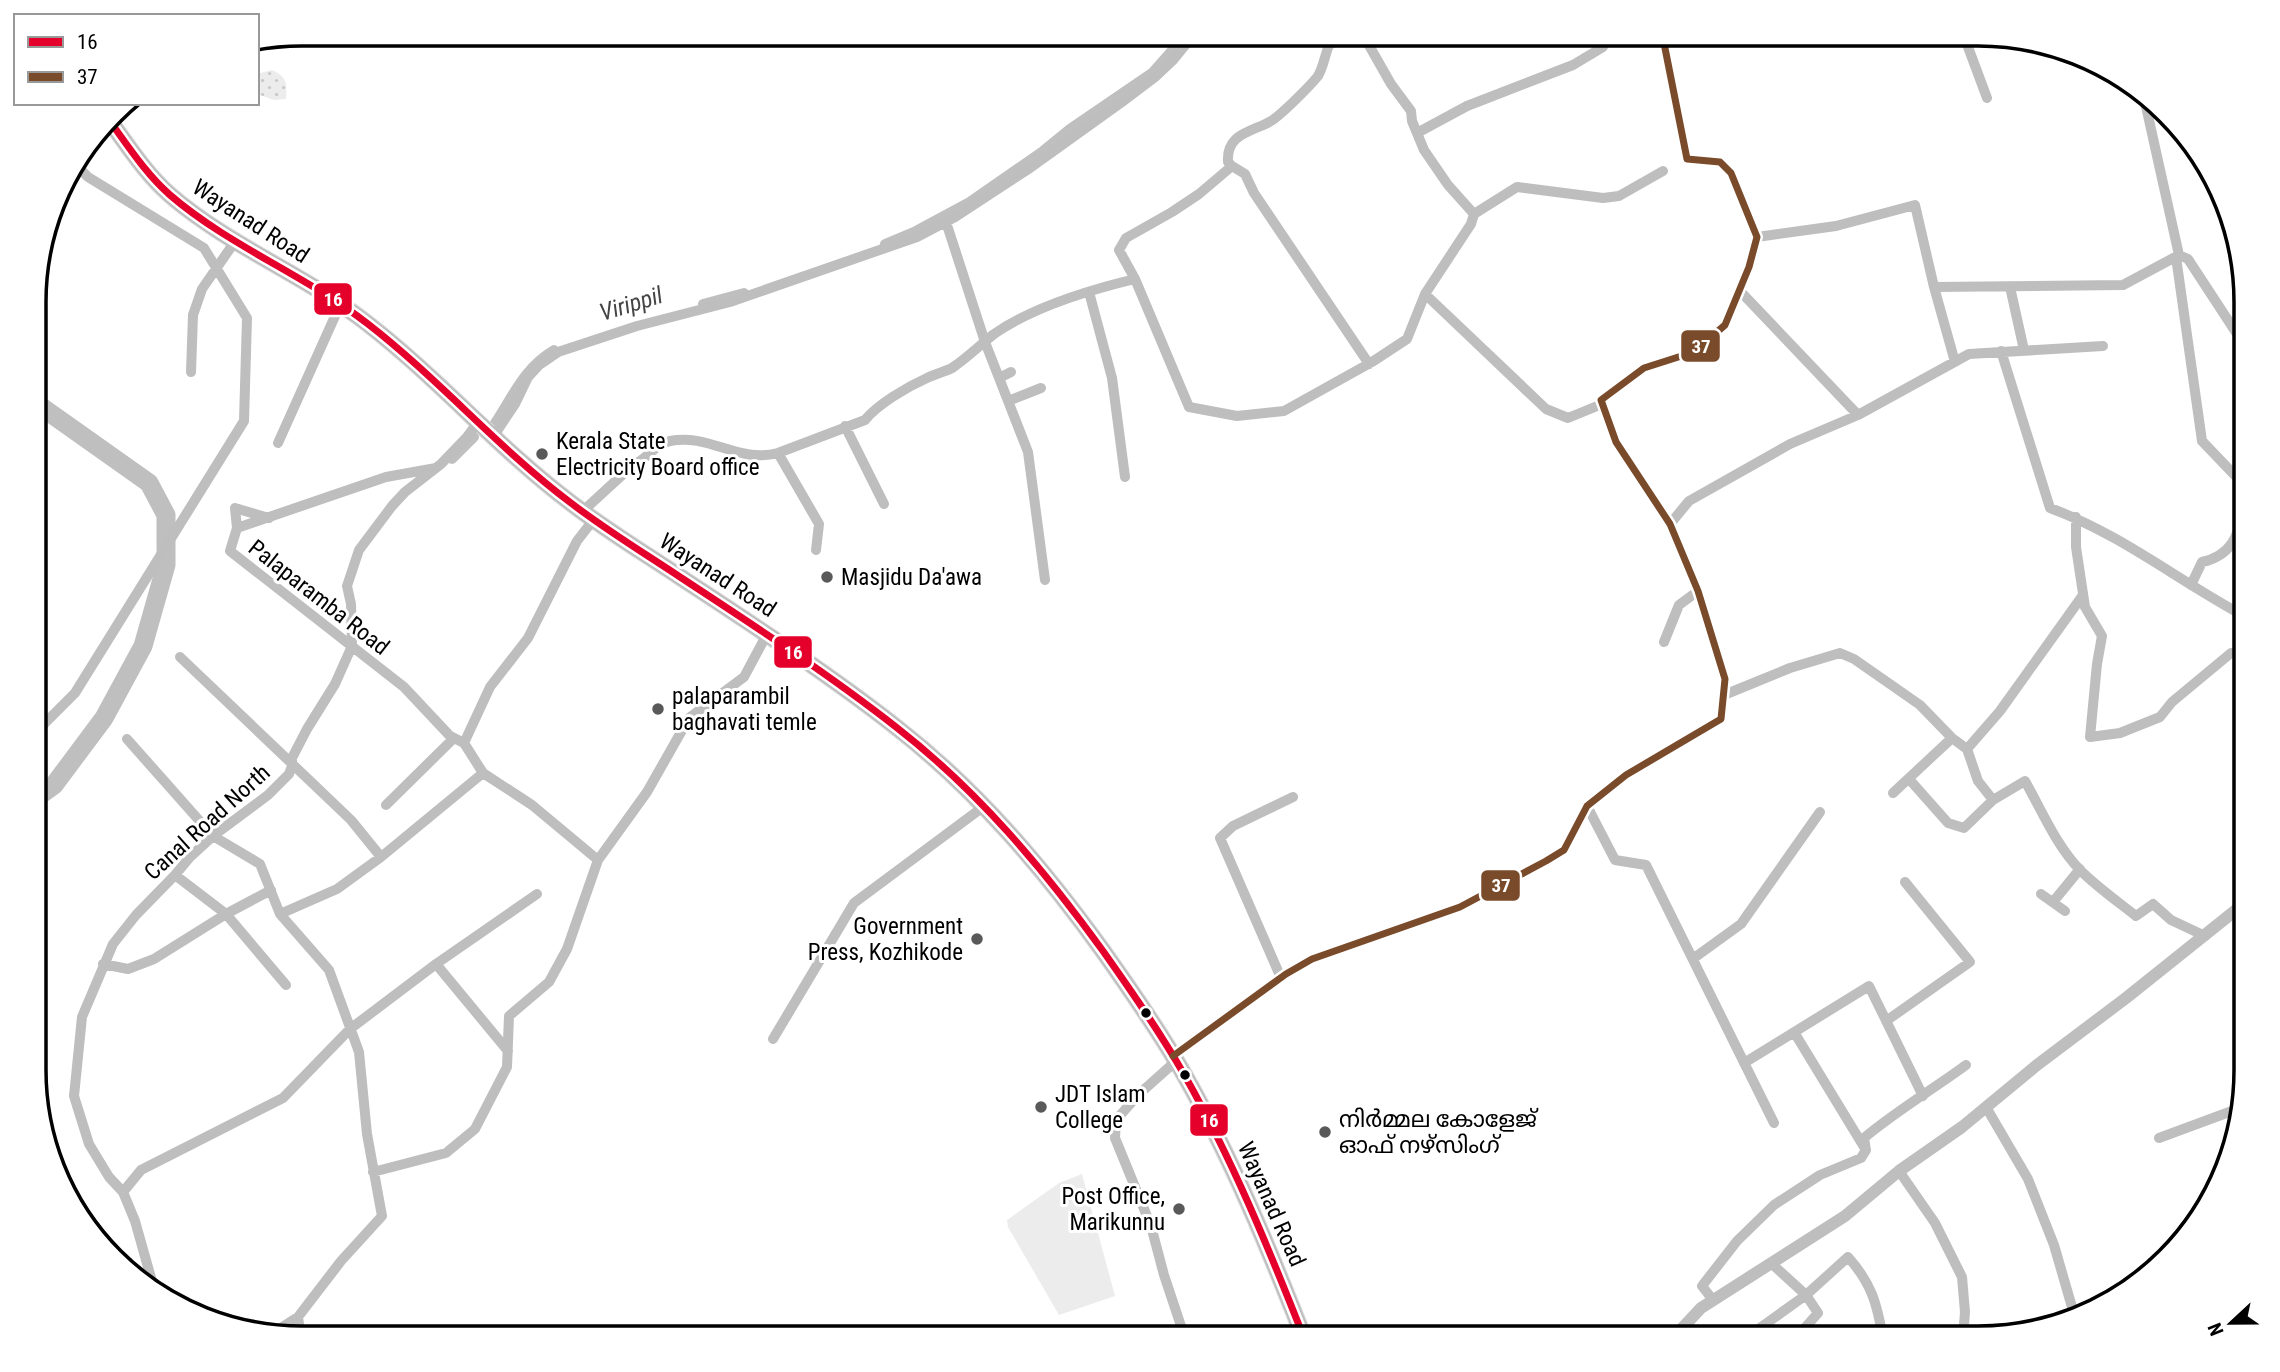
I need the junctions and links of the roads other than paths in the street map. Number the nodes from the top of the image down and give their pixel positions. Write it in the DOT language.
graph roads {
  1 [pos="1329,46"];
  2 [pos="1369,46"];
  3 [pos="1603,46"];
  4 [pos="1664,46"];
  5 [pos="1968,46"];
  6 [pos="1184,47"];
  7 [pos="1987,98"];
  8 [pos="2146,108"];
  9 [pos="114,128"];
  10 [pos="1417,133"];
  11 [pos="1232,166"];
  12 [pos="82,171"];
  13 [pos="1663,171"];
  14 [pos="1474,214"];
  15 [pos="946,222"];
  16 [pos="1757,237"];
  17 [pos="236,240"];
  18 [pos="2177,256"];
  19 [pos="216,268"];
  20 [pos="1135,279"];
  21 [pos="2010,286"];
  22 [pos="1934,287"];
  23 [pos="1739,290"];
  24 [pos="1088,292"];
  25 [pos="1425,294"];
  26 [pos="340,305"];
  27 [pos="2234,329"];
  28 [pos="985,342"];
  29 [pos="2103,346"];
  30 [pos="2024,350"];
  31 [pos="2001,351"];
  32 [pos="1955,362"];
  33 [pos="1369,364"];
  34 [pos="191,372"];
  35 [pos="1011,372"];
  36 [pos="999,378"];
  37 [pos="1041,388"];
  38 [pos="1008,401"];
  39 [pos="1602,404"];
  40 [pos="1858,415"];
  41 [pos="478,422"];
  42 [pos="845,426"];
  43 [pos="493,437"];
  44 [pos="278,443"];
  45 [pos="778,453"];
  46 [pos="436,468"];
  47 [pos="2234,474"];
  48 [pos="1125,477"];
  49 [pos="884,504"];
  50 [pos="588,515"];
  51 [pos="2076,517"];
  52 [pos="270,518"];
  53 [pos="1670,524"];
  54 [pos="237,528"];
  55 [pos="2234,542"];
  56 [pos="816,550"];
  57 [pos="1045,580"];
  58 [pos="2191,585"];
  59 [pos="1698,591"];
  60 [pos="2083,595"];
  61 [pos="2234,610"];
  62 [pos="766,634"];
  63 [pos="1664,642"];
  64 [pos="352,646"];
  65 [pos="2234,653"];
  66 [pos="180,657"];
  67 [pos="1724,695"];
  68 [pos="46,722"];
  69 [pos="1952,738"];
  70 [pos="127,739"];
  71 [pos="459,741"];
  72 [pos="1966,749"];
  73 [pos="292,766"];
  74 [pos="484,773"];
  75 [pos="1909,779"];
  76 [pos="1893,793"];
  77 [pos="1293,797"];
  78 [pos="1993,800"];
  79 [pos="386,805"];
  80 [pos="1587,806"];
  81 [pos="983,807"];
  82 [pos="1820,813"];
  83 [pos="213,836"];
  84 [pos="381,857"];
  85 [pos="598,860"];
  86 [pos="2080,869"];
  87 [pos="175,875"];
  88 [pos="1905,882"];
  89 [pos="271,890"];
  90 [pos="537,894"];
  91 [pos="2041,894"];
  92 [pos="2053,902"];
  93 [pos="2065,911"];
  94 [pos="2234,912"];
  95 [pos="226,914"];
  96 [pos="280,914"];
  97 [pos="2205,936"];
  98 [pos="1694,958"];
  99 [pos="103,964"];
  100 [pos="436,964"];
  101 [pos="1281,978"];
  102 [pos="286,985"];
  103 [pos="1886,1021"];
  104 [pos="350,1029"];
  105 [pos="1794,1032"];
  106 [pos="773,1039"];
  107 [pos="508,1051"];
  108 [pos="1175,1059"];
  109 [pos="1744,1063"];
  110 [pos="1966,1065"];
  111 [pos="1923,1096"];
  112 [pos="1986,1107"];
  113 [pos="2231,1111"];
  114 [pos="1774,1123"];
  115 [pos="2159,1138"];
  116 [pos="1866,1150"];
  117 [pos="1899,1171"];
  118 [pos="373,1172"];
  119 [pos="122,1192"];
  120 [pos="1771,1263"];
  121 [pos="151,1277"];
  122 [pos="1806,1295"];
  123 [pos="1713,1300"];
  124 [pos="2072,1308"];
  125 [pos="298,1317"];
  126 [pos="284,1326"];
  127 [pos="299,1326"];
  128 [pos="1181,1326"];
  129 [pos="1299,1326"];
  130 [pos="1684,1326"];
  131 [pos="1763,1326"];
  132 [pos="1807,1326"];
  133 [pos="1881,1326"];
  134 [pos="1964,1326"];
  1 -- 11 [label="street"];
  2 -- 10 [label="street"];
  3 -- 10 [label="street"];
  4 -- 16 [label="street"];
  5 -- 7 [label="street"];
  6 -- 15 [label="street"];
  8 -- 18 [label="street"];
  9 -- 17 [label="highway, Wayanad Road"];
  10 -- 14 [label="street"];
  11 -- 20 [label="street"];
  11 -- 33 [label="street"];
  12 -- 19 [label="street"];
  13 -- 14 [label="street"];
  14 -- 25 [label="street"];
  15 -- 28 [label="street"];
  15 -- 43 [label="street"];
  16 -- 22 [label="street"];
  16 -- 23 [label="street"];
  17 -- 19 [label="street"];
  17 -- 26 [label="highway, Wayanad Road"];
  18 -- 21 [label="street"];
  18 -- 27 [label="street"];
  18 -- 47 [label="street"];
  19 -- 34 [label="street"];
  19 -- 68 [label="street"];
  20 -- 24 [label="street"];
  20 -- 33 [label="street"];
  21 -- 22 [label="street"];
  21 -- 30 [label="street"];
  22 -- 32 [label="street"];
  23 -- 39 [label="street"];
  23 -- 40 [label="street"];
  24 -- 28 [label="street"];
  24 -- 48 [label="street"];
  25 -- 33 [label="street"];
  25 -- 39 [label="street"];
  26 -- 41 [label="highway, Wayanad Road"];
  26 -- 44 [label="street"];
  28 -- 36 [label="street"];
  28 -- 42 [label="street"];
  29 -- 30 [label="street"];
  30 -- 31 [label="street"];
  31 -- 32 [label="street"];
  31 -- 51 [label="street"];
  32 -- 40 [label="street"];
  35 -- 36 [label="street"];
  36 -- 38 [label="street"];
  37 -- 38 [label="street"];
  38 -- 57 [label="street"];
  39 -- 53 [label="street"];
  40 -- 53 [label="street"];
  41 -- 43 [label="highway, Wayanad Road"];
  41 -- 46 [label="street, Canal Road North"];
  42 -- 45 [label="street"];
  42 -- 49 [label="street"];
  43 -- 50 [label="highway, Wayanad Road"];
  45 -- 50 [label="street"];
  45 -- 56 [label="street"];
  46 -- 52 [label="street, Palaparamba Road"];
  46 -- 64 [label="street, Canal Road North"];
  50 -- 62 [label="highway, Wayanad Road"];
  50 -- 71 [label="street"];
  51 -- 58 [label="street"];
  51 -- 60 [label="street"];
  52 -- 54 [label="street, Palaparamba Road"];
  52 -- 54 [label="street"];
  53 -- 59 [label="street"];
  54 -- 64 [label="street, Palaparamba Road"];
  55 -- 58 [label="street"];
  58 -- 61 [label="street"];
  59 -- 63 [label="street"];
  59 -- 67 [label="street"];
  60 -- 65 [label="street"];
  60 -- 72 [label="street"];
  62 -- 81 [label="highway, Wayanad Road"];
  62 -- 85 [label="street"];
  64 -- 71 [label="street, Palaparamba Road"];
  64 -- 73 [label="street, Canal Road North"];
  66 -- 73 [label="street"];
  67 -- 69 [label="street"];
  67 -- 80 [label="street"];
  69 -- 72 [label="street"];
  69 -- 75 [label="street"];
  70 -- 83 [label="street"];
  71 -- 74 [label="street, Palaparamba Road"];
  71 -- 79 [label="street"];
  72 -- 78 [label="street"];
  73 -- 83 [label="street, Canal Road North"];
  73 -- 84 [label="street"];
  74 -- 84 [label="street"];
  74 -- 85 [label="street"];
  75 -- 76 [label="street"];
  75 -- 78 [label="street"];
  77 -- 101 [label="street"];
  78 -- 86 [label="street"];
  80 -- 98 [label="street"];
  80 -- 101 [label="street"];
  81 -- 106 [label="street"];
  81 -- 108 [label="highway, Wayanad Road"];
  82 -- 98 [label="street"];
  83 -- 87 [label="street, Canal Road North"];
  83 -- 89 [label="street"];
  84 -- 96 [label="street"];
  85 -- 107 [label="street"];
  86 -- 92 [label="street"];
  86 -- 97 [label="street"];
  87 -- 95 [label="street"];
  87 -- 99 [label="street, Canal Road North"];
  88 -- 103 [label="street"];
  89 -- 95 [label="street"];
  89 -- 96 [label="street"];
  90 -- 100 [label="street"];
  91 -- 92 [label="street"];
  92 -- 93 [label="street"];
  94 -- 97 [label="street"];
  95 -- 99 [label="street"];
  95 -- 102 [label="street"];
  96 -- 104 [label="street"];
  97 -- 112 [label="street"];
  98 -- 109 [label="street"];
  99 -- 119 [label="street, Canal Road North"];
  100 -- 104 [label="street"];
  100 -- 107 [label="street"];
  101 -- 108 [label="street"];
  103 -- 105 [label="street"];
  103 -- 111 [label="street"];
  104 -- 118 [label="street"];
  104 -- 119 [label="street"];
  105 -- 109 [label="street"];
  105 -- 116 [label="street"];
  107 -- 118 [label="street"];
  108 -- 128 [label="street"];
  108 -- 129 [label="highway, Wayanad Road"];
  109 -- 114 [label="street"];
  110 -- 111 [label="street"];
  111 -- 116 [label="street"];
  112 -- 117 [label="street"];
  112 -- 124 [label="street"];
  113 -- 115 [label="street"];
  116 -- 123 [label="street"];
  117 -- 120 [label="street"];
  117 -- 134 [label="street"];
  118 -- 125 [label="street"];
  119 -- 121 [label="street, Canal Road North"];
  120 -- 122 [label="street"];
  120 -- 123 [label="street"];
  122 -- 131 [label="street"];
  122 -- 132 [label="street"];
  122 -- 133 [label="street"];
  123 -- 130 [label="street"];
  125 -- 126 [label="street"];
  125 -- 127 [label="street"];
}
